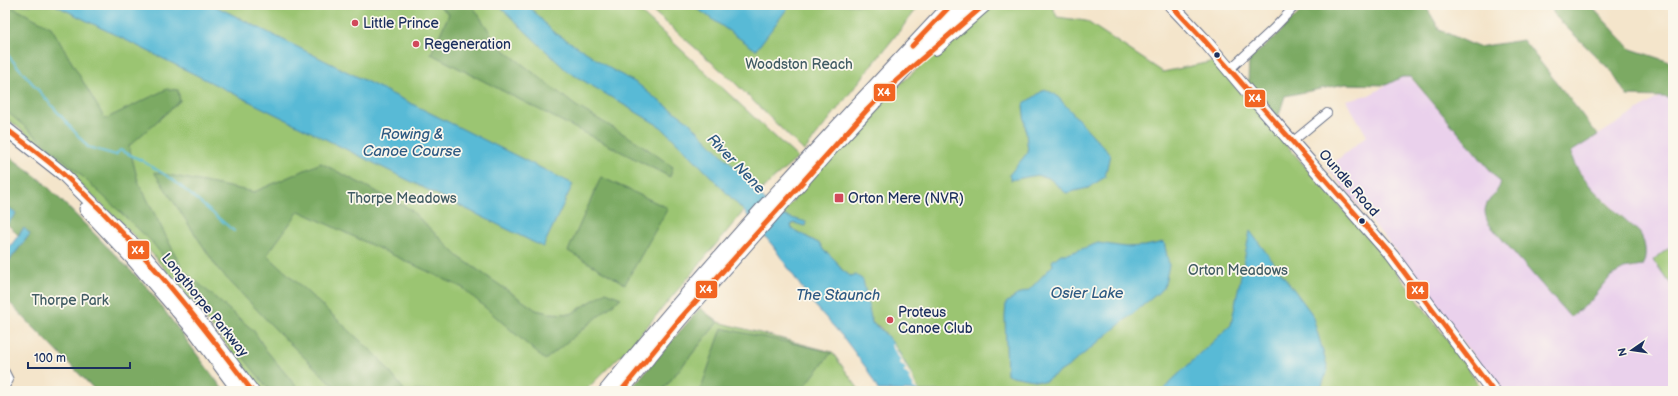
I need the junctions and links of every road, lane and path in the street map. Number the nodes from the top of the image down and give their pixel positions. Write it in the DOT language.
graph roads {
  1 [pos="941,5"];
  2 [pos="951,5"];
  3 [pos="965,5"];
  4 [pos="984,5"];
  5 [pos="1171,5"];
  6 [pos="1296,5"];
  7 [pos="1229,70"];
  8 [pos="892,77"];
  9 [pos="1327,113"];
  10 [pos="5,128"];
  11 [pos="5,139"];
  12 [pos="1292,142"];
  13 [pos="5,372"];
  14 [pos="5,386"];
  15 [pos="239,391"];
  16 [pos="252,391"];
  17 [pos="610,391"];
  18 [pos="1493,391"];
  1 -- 8 [label="highway"];
  2 -- 8 [label="highway"];
  3 -- 8 [label="highway"];
  4 -- 8 [label="highway"];
  5 -- 7 [label="main road, Oundle Road"];
  6 -- 7 [label="street"];
  7 -- 12 [label="main road, Oundle Road"];
  8 -- 17 [label="highway"];
  9 -- 12 [label="street"];
  10 -- 16 [label="main road, Longthorpe Parkway"];
  11 -- 15 [label="main road, Longthorpe Parkway"];
  12 -- 18 [label="main road, Oundle Road"];
  13 -- 14 [label="street"];
}
